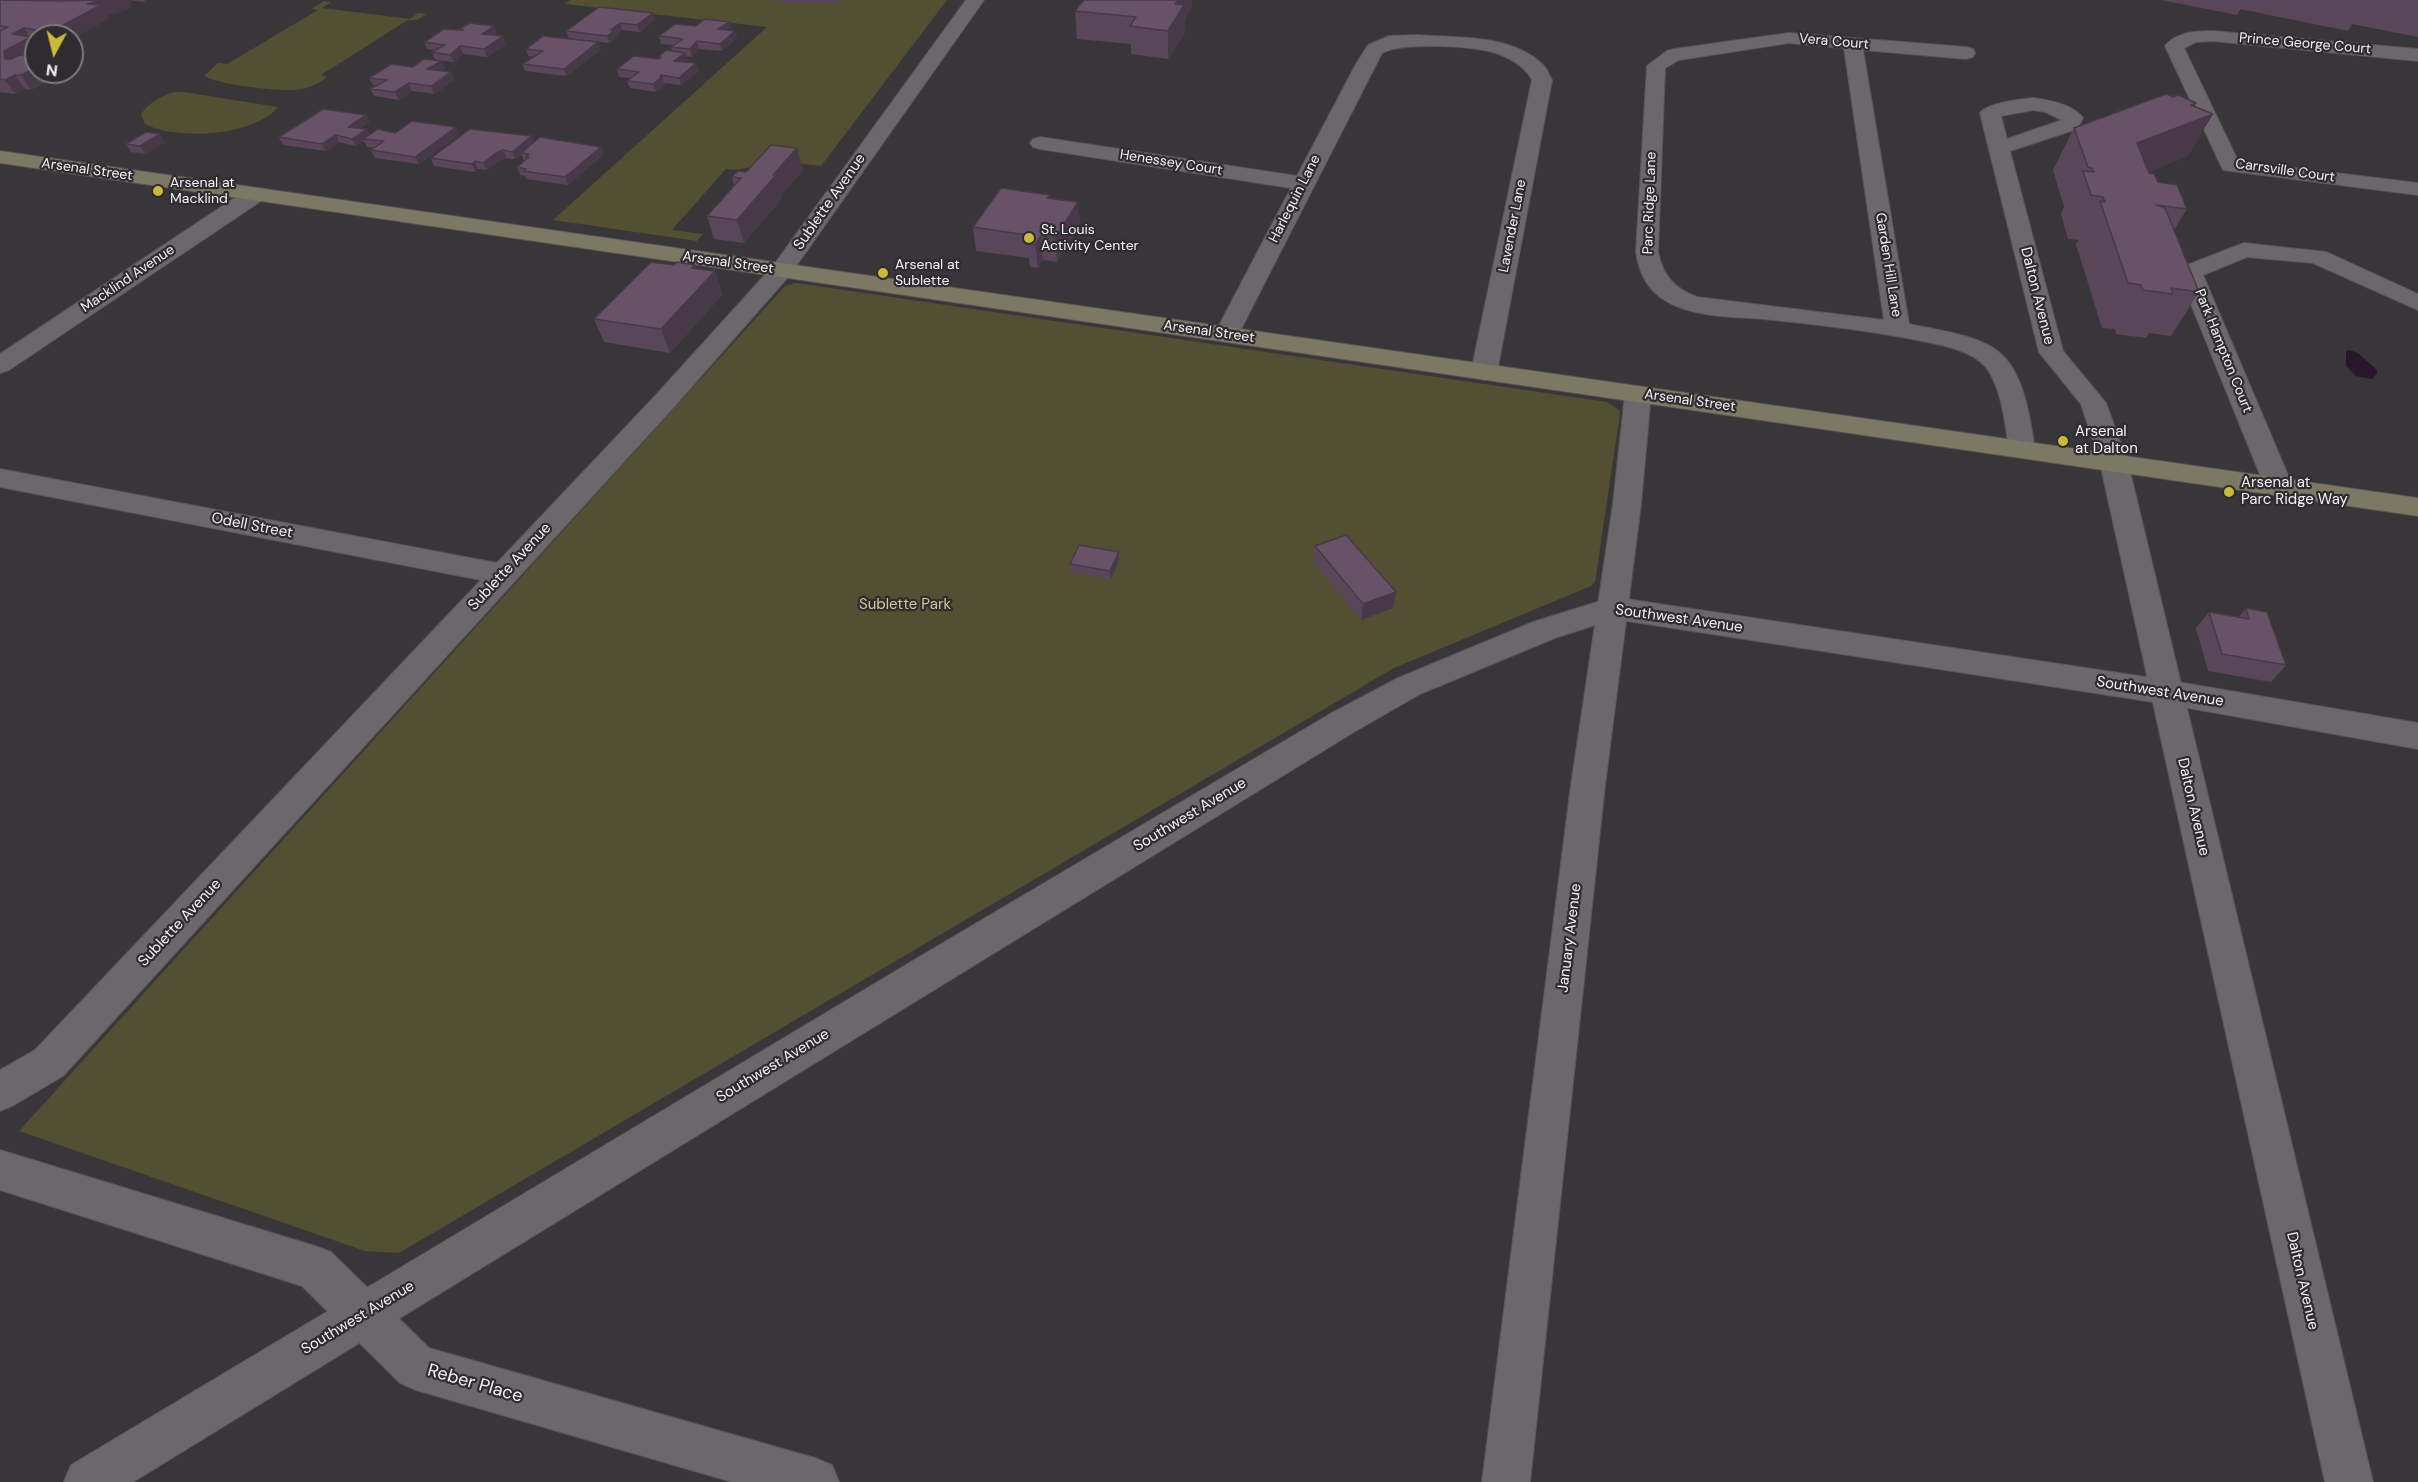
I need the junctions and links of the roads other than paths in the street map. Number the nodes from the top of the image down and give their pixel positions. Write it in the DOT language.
graph roads {
  1 [pos="975,0"];
  2 [pos="2192,37"];
  3 [pos="1853,44"];
  4 [pos="1966,53"];
  5 [pos="2418,55"];
  6 [pos="1668,59"];
  7 [pos="1542,80"];
  8 [pos="1040,143"];
  9 [pos="2000,148"];
  10 [pos="0,157"];
  11 [pos="1303,183"];
  12 [pos="2418,189"];
  13 [pos="256,194"];
  14 [pos="781,271"];
  15 [pos="2418,303"];
  16 [pos="1898,329"];
  17 [pos="1226,335"];
  18 [pos="0,365"];
  19 [pos="1484,372"];
  20 [pos="1638,394"];
  21 [pos="2022,449"];
  22 [pos="2114,463"];
  23 [pos="0,478"];
  24 [pos="2279,487"];
  25 [pos="2418,507"];
  26 [pos="503,574"];
  27 [pos="1613,608"];
  28 [pos="2166,692"];
  29 [pos="2418,736"];
  30 [pos="0,1092"];
  31 [pos="0,1170"];
  32 [pos="364,1315"];
  33 [pos="88,1482"];
  34 [pos="815,1482"];
  35 [pos="1506,1482"];
  36 [pos="2349,1482"];
  1 -- 14 [label="street, Sublette Avenue"];
  2 -- 5 [label="street, Prince George Court"];
  2 -- 12 [label="street, Carrsville Court"];
  3 -- 4 [label="street, Vera Court"];
  3 -- 6 [label="street, Vera Court"];
  3 -- 16 [label="street, Garden Hill Lane"];
  6 -- 16 [label="street, Parc Ridge Lane"];
  7 -- 11 [label="street, Harlequin Lane"];
  7 -- 19 [label="street, Lavender Lane"];
  8 -- 11 [label="street, Henessey Court"];
  9 -- 22 [label="street, Dalton Avenue"];
  10 -- 13 [label="main road, Arsenal Street"];
  11 -- 17 [label="street, Harlequin Lane"];
  13 -- 14 [label="main road, Arsenal Street"];
  13 -- 18 [label="street, Macklind Avenue"];
  14 -- 17 [label="main road, Arsenal Street"];
  14 -- 26 [label="street, Sublette Avenue"];
  15 -- 24 [label="street, Park Hampton Court"];
  16 -- 21 [label="street, Garden Hill Lane"];
  17 -- 19 [label="main road, Arsenal Street"];
  19 -- 20 [label="main road, Arsenal Street"];
  20 -- 21 [label="main road, Arsenal Street"];
  20 -- 27 [label="street, January Avenue"];
  21 -- 22 [label="main road, Arsenal Street"];
  22 -- 24 [label="main road, Arsenal Street"];
  22 -- 28 [label="street, Dalton Avenue"];
  23 -- 26 [label="street, Odell Street"];
  24 -- 25 [label="main road, Arsenal Street"];
  26 -- 30 [label="street, Sublette Avenue"];
  27 -- 28 [label="street, Southwest Avenue"];
  27 -- 32 [label="street, Southwest Avenue"];
  27 -- 35 [label="street, January Avenue"];
  28 -- 29 [label="street, Southwest Avenue"];
  28 -- 36 [label="street, Dalton Avenue"];
  31 -- 32 [label="street, Reber Place"];
  32 -- 33 [label="street, Southwest Avenue"];
  32 -- 34 [label="street, Reber Place"];
}
